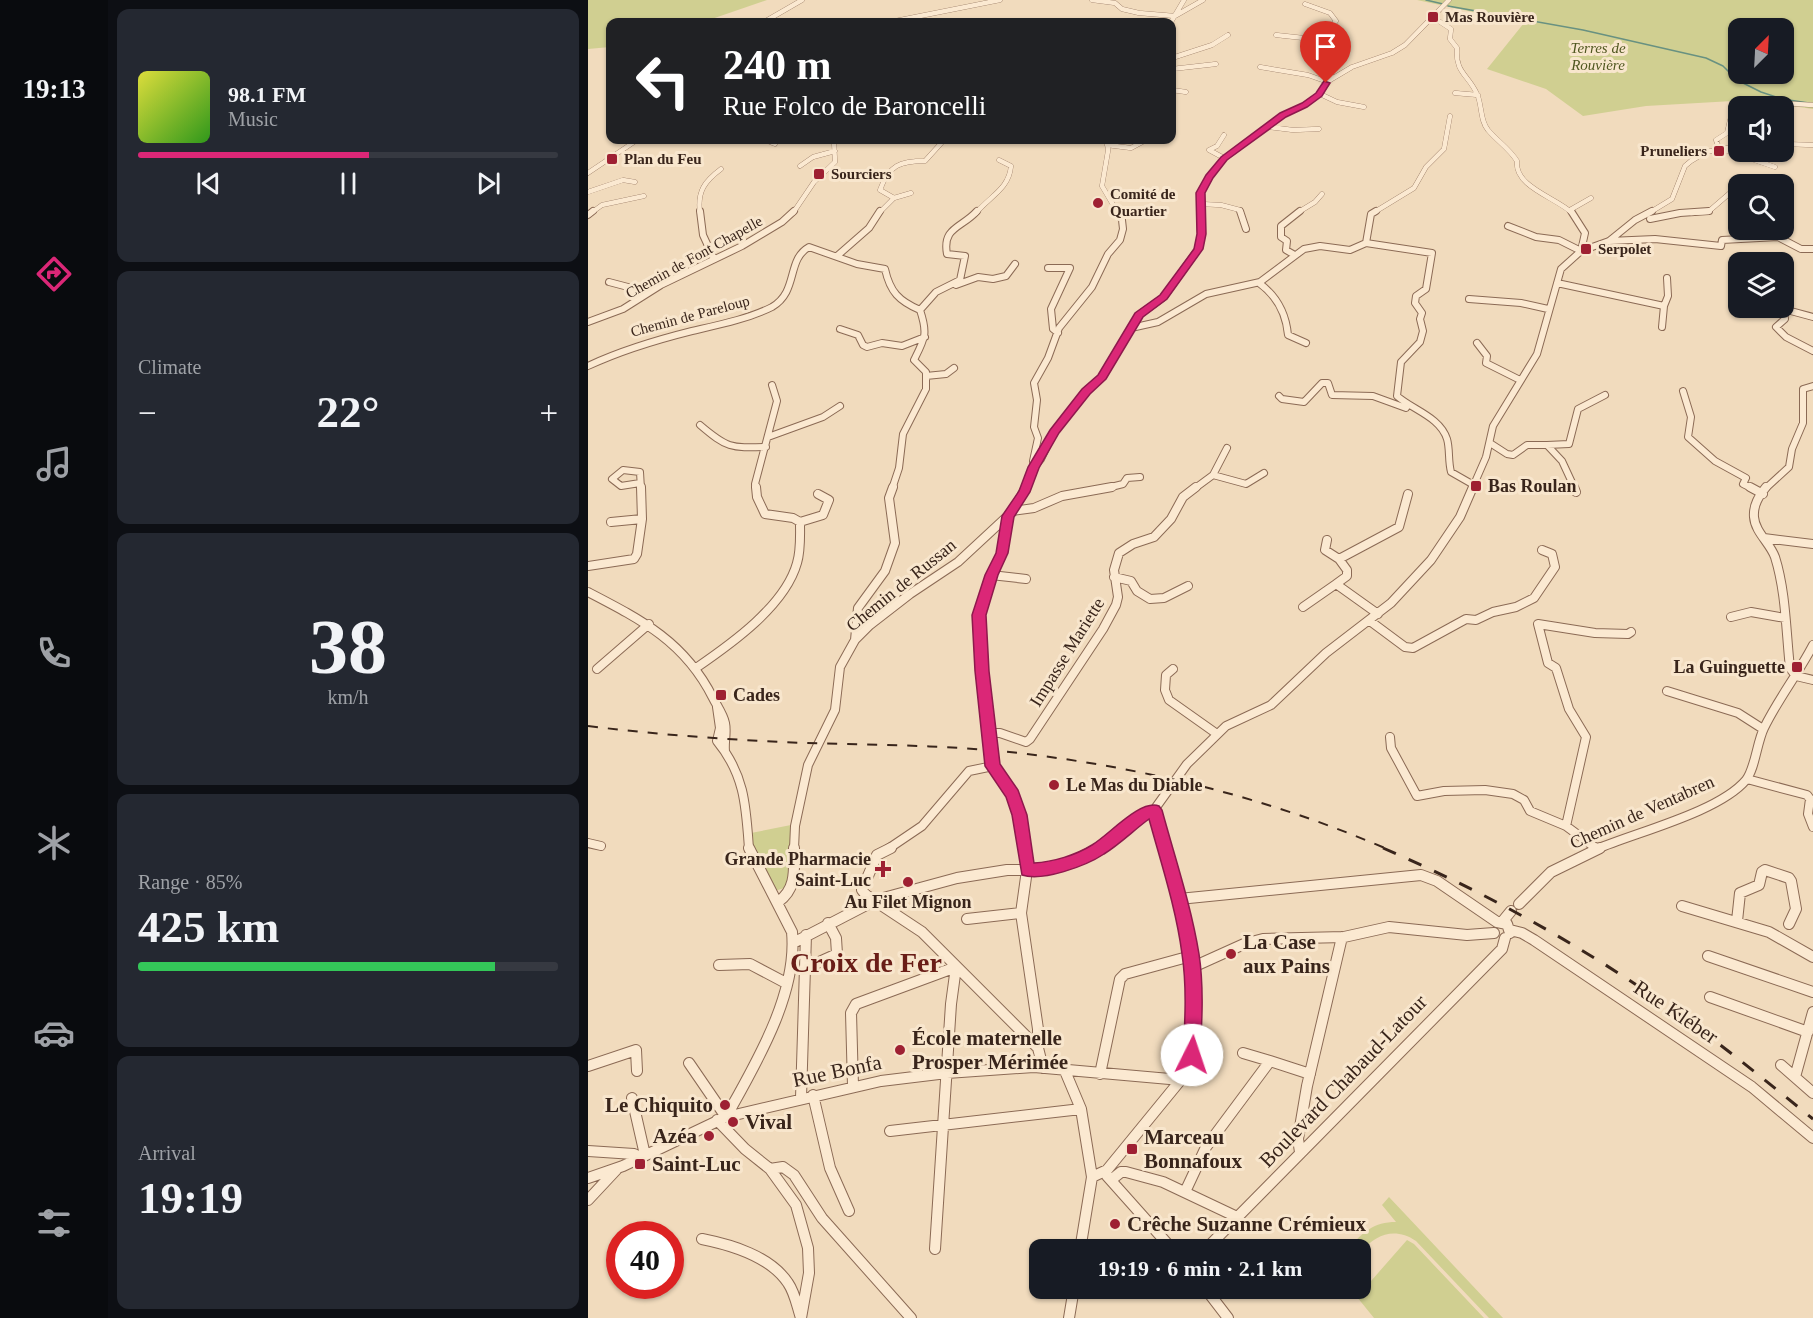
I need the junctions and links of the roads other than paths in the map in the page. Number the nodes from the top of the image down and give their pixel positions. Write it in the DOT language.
graph roads {
  1 [pos="802,0"];
  2 [pos="1000,0"];
  3 [pos="1092,0"];
  4 [pos="1184,0"];
  5 [pos="1203,0"];
  6 [pos="1449,0"];
  7 [pos="1305,4"];
  8 [pos="1179,13"];
  9 [pos="771,18"];
  10 [pos="910,18"];
  11 [pos="1175,18"];
  12 [pos="1434,18"];
  13 [pos="1228,35"];
  14 [pos="1276,35"];
  15 [pos="1325,45"];
  16 [pos="1176,57"];
  17 [pos="1216,64"];
  18 [pos="1260,67"];
  19 [pos="1176,69"];
  20 [pos="1329,81"];
  21 [pos="1176,91"];
  22 [pos="1186,92"];
  23 [pos="1455,93"];
  24 [pos="1320,94"];
  25 [pos="1478,94"];
  26 [pos="1794,104"];
  27 [pos="1813,105"];
  28 [pos="1364,107"];
  29 [pos="1450,116"];
  30 [pos="1269,127"];
  31 [pos="1319,129"];
  32 [pos="1728,129"];
  33 [pos="1224,135"];
  34 [pos="631,144"];
  35 [pos="833,144"];
  36 [pos="941,144"];
  37 [pos="1107,144"];
  38 [pos="1115,144"];
  39 [pos="1138,144"];
  40 [pos="1794,144"];
  41 [pos="1813,145"];
  42 [pos="1728,148"];
  43 [pos="1721,150"];
  44 [pos="835,151"];
  45 [pos="1224,158"];
  46 [pos="999,160"];
  47 [pos="588,164"];
  48 [pos="598,166"];
  49 [pos="800,166"];
  50 [pos="1774,167"];
  51 [pos="721,169"];
  52 [pos="588,173"];
  53 [pos="635,182"];
  54 [pos="588,192"];
  55 [pos="910,193"];
  56 [pos="1322,194"];
  57 [pos="1728,195"];
  58 [pos="644,196"];
  59 [pos="894,198"];
  60 [pos="1591,198"];
  61 [pos="1200,204"];
  62 [pos="1570,210"];
  63 [pos="588,215"];
  64 [pos="1635,220"];
  65 [pos="1508,226"];
  66 [pos="1246,229"];
  67 [pos="1609,241"];
  68 [pos="1366,243"];
  69 [pos="1813,249"];
  70 [pos="1581,251"];
  71 [pos="1293,255"];
  72 [pos="837,256"];
  73 [pos="714,259"];
  74 [pos="1015,264"];
  75 [pos="1048,268"];
  76 [pos="1667,278"];
  77 [pos="609,282"];
  78 [pos="1258,283"];
  79 [pos="1557,283"];
  80 [pos="955,285"];
  81 [pos="1469,299"];
  82 [pos="635,301"];
  83 [pos="1664,306"];
  84 [pos="1548,309"];
  85 [pos="920,310"];
  86 [pos="1813,317"];
  87 [pos="588,322"];
  88 [pos="1662,327"];
  89 [pos="1131,328"];
  90 [pos="840,329"];
  91 [pos="1058,333"];
  92 [pos="925,337"];
  93 [pos="1306,343"];
  94 [pos="1477,343"];
  95 [pos="1813,351"];
  96 [pos="588,366"];
  97 [pos="954,368"];
  98 [pos="926,376"];
  99 [pos="1520,380"];
  100 [pos="772,385"];
  101 [pos="1813,386"];
  102 [pos="1683,391"];
  103 [pos="1605,395"];
  104 [pos="1279,396"];
  105 [pos="840,406"];
  106 [pos="1416,409"];
  107 [pos="700,425"];
  108 [pos="768,437"];
  109 [pos="1490,443"];
  110 [pos="1546,445"];
  111 [pos="766,447"];
  112 [pos="1227,448"];
  113 [pos="1034,467"];
  114 [pos="1263,473"];
  115 [pos="1214,475"];
  116 [pos="1140,477"];
  117 [pos="640,483"];
  118 [pos="1472,484"];
  119 [pos="1576,492"];
  120 [pos="818,494"];
  121 [pos="1408,494"];
  122 [pos="1763,494"];
  123 [pos="1010,513"];
  124 [pos="642,519"];
  125 [pos="611,522"];
  126 [pos="800,522"];
  127 [pos="1764,538"];
  128 [pos="1327,540"];
  129 [pos="1813,544"];
  130 [pos="1542,550"];
  131 [pos="1339,560"];
  132 [pos="588,567"];
  133 [pos="992,575"];
  134 [pos="1114,577"];
  135 [pos="1026,579"];
  136 [pos="1336,584"];
  137 [pos="1188,586"];
  138 [pos="588,592"];
  139 [pos="1303,608"];
  140 [pos="1378,614"];
  141 [pos="1731,617"];
  142 [pos="1785,618"];
  143 [pos="1370,621"];
  144 [pos="649,624"];
  145 [pos="1631,632"];
  146 [pos="855,640"];
  147 [pos="1813,645"];
  148 [pos="696,668"];
  149 [pos="597,669"];
  150 [pos="1173,669"];
  151 [pos="1796,676"];
  152 [pos="1813,680"];
  153 [pos="1667,691"];
  154 [pos="1763,729"];
  155 [pos="1217,734"];
  156 [pos="989,737"];
  157 [pos="1389,737"];
  158 [pos="993,766"];
  159 [pos="1747,779"];
  160 [pos="1154,810"];
  161 [pos="1566,826"];
  162 [pos="1813,827"];
  163 [pos="588,843"];
  164 [pos="601,846"];
  165 [pos="1597,849"];
  166 [pos="1027,870"];
  167 [pos="1179,899"];
  168 [pos="876,900"];
  169 [pos="778,902"];
  170 [pos="1682,906"];
  171 [pos="1021,913"];
  172 [pos="967,919"];
  173 [pos="1737,921"];
  174 [pos="828,923"];
  175 [pos="1790,924"];
  176 [pos="1502,929"];
  177 [pos="807,935"];
  178 [pos="1342,937"];
  179 [pos="793,942"];
  180 [pos="1708,956"];
  181 [pos="1813,957"];
  182 [pos="1192,962"];
  183 [pos="806,963"];
  184 [pos="719,965"];
  185 [pos="956,967"];
  186 [pos="786,983"];
  187 [pos="1813,992"];
  188 [pos="1710,997"];
  189 [pos="1813,1012"];
  190 [pos="1808,1032"];
  191 [pos="1038,1048"];
  192 [pos="1243,1053"];
  193 [pos="1270,1061"];
  194 [pos="689,1063"];
  195 [pos="1781,1065"];
  196 [pos="588,1066"];
  197 [pos="1043,1068"];
  198 [pos="637,1071"];
  199 [pos="1065,1071"];
  200 [pos="947,1073"];
  201 [pos="1100,1074"];
  202 [pos="1310,1074"];
  203 [pos="1795,1077"];
  204 [pos="1181,1080"];
  205 [pos="853,1086"];
  206 [pos="1812,1091"];
  207 [pos="807,1097"];
  208 [pos="632,1098"];
  209 [pos="1081,1109"];
  210 [pos="722,1118"];
  211 [pos="942,1126"];
  212 [pos="890,1131"];
  213 [pos="1813,1138"];
  214 [pos="588,1151"];
  215 [pos="1300,1152"];
  216 [pos="644,1156"];
  217 [pos="618,1168"];
  218 [pos="770,1169"];
  219 [pos="1103,1174"];
  220 [pos="588,1178"];
  221 [pos="1185,1192"];
  222 [pos="588,1200"];
  223 [pos="849,1211"];
  224 [pos="1237,1217"];
  225 [pos="702,1239"];
  226 [pos="1083,1239"];
  227 [pos="1163,1239"];
  228 [pos="1216,1239"];
  229 [pos="935,1249"];
  230 [pos="1072,1299"];
  231 [pos="1213,1299"];
  232 [pos="1225,1317"];
  233 [pos="801,1318"];
  234 [pos="911,1318"];
  235 [pos="1069,1318"];
  1 -- 9 [label="street"];
  2 -- 10 [label="street"];
  3 -- 8 [label="street"];
  4 -- 8 [label="street"];
  5 -- 8 [label="street"];
  6 -- 12 [label="street"];
  7 -- 15 [label="street"];
  8 -- 11 [label="street"];
  12 -- 20 [label="street"];
  12 -- 25 [label="street"];
  13 -- 16 [label="street"];
  14 -- 15 [label="street"];
  15 -- 20 [label="street"];
  17 -- 19 [label="street"];
  18 -- 20 [label="street"];
  20 -- 24 [label="street"];
  21 -- 22 [label="street"];
  23 -- 25 [label="street"];
  24 -- 28 [label="street"];
  24 -- 30 [label="street"];
  25 -- 62 [label="street"];
  26 -- 27 [label="street"];
  29 -- 68 [label="street"];
  30 -- 31 [label="street"];
  30 -- 45 [label="street"];
  32 -- 43 [label="street"];
  33 -- 45 [label="street"];
  34 -- 48 [label="street"];
  35 -- 44 [label="street"];
  36 -- 59 [label="street"];
  37 -- 91 [label="street"];
  38 -- 39 [label="street"];
  40 -- 41 [label="street"];
  42 -- 43 [label="street"];
  43 -- 50 [label="street"];
  43 -- 64 [label="street"];
  44 -- 49 [label="street"];
  44 -- 73 [label="street, Chemin de Font Chapelle"];
  45 -- 61 [label="street"];
  46 -- 80 [label="street"];
  47 -- 48 [label="street"];
  48 -- 52 [label="street"];
  51 -- 73 [label="street"];
  53 -- 54 [label="street"];
  55 -- 59 [label="street"];
  56 -- 71 [label="street"];
  57 -- 64 [label="street"];
  58 -- 63 [label="street"];
  59 -- 72 [label="street"];
  60 -- 62 [label="street"];
  61 -- 66 [label="street"];
  61 -- 89 [label="street"];
  62 -- 70 [label="street"];
  64 -- 67 [label="street"];
  65 -- 70 [label="street"];
  67 -- 69 [label="street"];
  67 -- 70 [label="street"];
  68 -- 71 [label="street"];
  68 -- 106 [label="street"];
  70 -- 79 [label="street"];
  71 -- 78 [label="street"];
  72 -- 85 [label="street, Chemin de Pareloup"];
  72 -- 96 [label="street, Chemin de Pareloup"];
  73 -- 82 [label="street, Chemin de Font Chapelle"];
  74 -- 80 [label="street"];
  75 -- 91 [label="street"];
  76 -- 83 [label="street"];
  77 -- 82 [label="street"];
  78 -- 89 [label="street"];
  78 -- 93 [label="street"];
  79 -- 83 [label="street"];
  79 -- 84 [label="street"];
  80 -- 85 [label="street"];
  81 -- 84 [label="street"];
  82 -- 87 [label="street, Chemin de Font Chapelle"];
  83 -- 88 [label="street"];
  84 -- 99 [label="street"];
  85 -- 92 [label="street"];
  86 -- 95 [label="street"];
  89 -- 113 [label="street"];
  90 -- 92 [label="street"];
  91 -- 113 [label="street"];
  92 -- 98 [label="street"];
  94 -- 99 [label="street"];
  97 -- 98 [label="street"];
  98 -- 146 [label="street"];
  99 -- 109 [label="street"];
  100 -- 108 [label="street"];
  101 -- 122 [label="street"];
  102 -- 122 [label="street"];
  103 -- 110 [label="street"];
  104 -- 106 [label="street"];
  105 -- 108 [label="street"];
  106 -- 118 [label="street"];
  107 -- 111 [label="street"];
  108 -- 111 [label="street"];
  109 -- 110 [label="street"];
  109 -- 118 [label="street"];
  110 -- 119 [label="street"];
  111 -- 126 [label="street"];
  112 -- 115 [label="street, Impasse Mariette"];
  113 -- 123 [label="street"];
  114 -- 115 [label="street"];
  115 -- 134 [label="street, Impasse Mariette"];
  116 -- 123 [label="street"];
  117 -- 124 [label="street"];
  118 -- 140 [label="street"];
  120 -- 126 [label="street"];
  121 -- 131 [label="street"];
  122 -- 127 [label="street"];
  123 -- 133 [label="street"];
  123 -- 146 [label="street, Chemin de Russan"];
  124 -- 125 [label="street"];
  124 -- 132 [label="street"];
  126 -- 148 [label="street"];
  127 -- 129 [label="street"];
  127 -- 142 [label="street"];
  128 -- 131 [label="street"];
  130 -- 143 [label="street"];
  131 -- 136 [label="street"];
  133 -- 135 [label="street"];
  133 -- 156 [label="street"];
  134 -- 137 [label="street"];
  134 -- 156 [label="street, Impasse Mariette"];
  136 -- 139 [label="street"];
  136 -- 140 [label="street"];
  138 -- 144 [label="street"];
  140 -- 143 [label="street"];
  141 -- 142 [label="street"];
  142 -- 151 [label="street"];
  143 -- 155 [label="street"];
  144 -- 148 [label="street"];
  144 -- 149 [label="street"];
  145 -- 161 [label="street"];
  146 -- 169 [label="street, Chemin de Russan"];
  147 -- 151 [label="street"];
  148 -- 169 [label="street"];
  150 -- 155 [label="street"];
  151 -- 152 [label="street"];
  151 -- 154 [label="street"];
  153 -- 154 [label="street"];
  154 -- 159 [label="street"];
  155 -- 160 [label="street"];
  156 -- 158 [label="street, bridge"];
  157 -- 161 [label="street"];
  158 -- 166 [label="street"];
  158 -- 168 [label="street"];
  159 -- 162 [label="street"];
  159 -- 165 [label="street, Chemin de Ventabren"];
  160 -- 166 [label="street"];
  160 -- 167 [label="street"];
  161 -- 165 [label="street"];
  163 -- 164 [label="street"];
  165 -- 176 [label="street, Chemin de Ventabren"];
  166 -- 168 [label="street"];
  166 -- 171 [label="street"];
  167 -- 176 [label="street, Rue Kléber"];
  167 -- 182 [label="street"];
  168 -- 174 [label="street"];
  168 -- 185 [label="street"];
  169 -- 179 [label="street"];
  170 -- 173 [label="street"];
  171 -- 172 [label="street"];
  171 -- 191 [label="street"];
  173 -- 175 [label="street"];
  173 -- 181 [label="street"];
  174 -- 177 [label="street"];
  174 -- 183 [label="street"];
  176 -- 178 [label="street"];
  176 -- 213 [label="street, Rue Kléber"];
  176 -- 215 [label="street, Boulevard Chabaud-Latour"];
  177 -- 179 [label="street"];
  177 -- 183 [label="street"];
  178 -- 182 [label="street"];
  178 -- 202 [label="street"];
  179 -- 186 [label="street"];
  180 -- 187 [label="street"];
  182 -- 201 [label="street"];
  182 -- 204 [label="street"];
  183 -- 207 [label="street"];
  184 -- 186 [label="street"];
  185 -- 191 [label="street"];
  185 -- 200 [label="street"];
  185 -- 205 [label="street"];
  186 -- 210 [label="street"];
  188 -- 190 [label="street"];
  189 -- 190 [label="street"];
  190 -- 203 [label="street"];
  191 -- 197 [label="street"];
  192 -- 193 [label="street"];
  193 -- 202 [label="street"];
  193 -- 221 [label="street"];
  194 -- 210 [label="street"];
  195 -- 203 [label="street"];
  196 -- 198 [label="street"];
  197 -- 199 [label="street, Rue Bonfa"];
  197 -- 200 [label="street, Rue Bonfa"];
  199 -- 201 [label="street, Rue Bonfa"];
  199 -- 209 [label="street"];
  200 -- 205 [label="street, Rue Bonfa"];
  200 -- 211 [label="street"];
  201 -- 204 [label="street, Rue Bonfa"];
  202 -- 215 [label="street"];
  203 -- 206 [label="street"];
  204 -- 219 [label="street"];
  205 -- 207 [label="street, Rue Bonfa"];
  207 -- 210 [label="street, Rue Bonfa"];
  207 -- 223 [label="street"];
  208 -- 216 [label="street"];
  209 -- 211 [label="street"];
  209 -- 219 [label="street"];
  210 -- 216 [label="street, Rue Bonfa"];
  210 -- 218 [label="street"];
  211 -- 212 [label="street"];
  211 -- 229 [label="street"];
  214 -- 216 [label="street"];
  215 -- 224 [label="street, Boulevard Chabaud-Latour"];
  216 -- 217 [label="street, Rue Bonfa"];
  217 -- 220 [label="street, Rue Bonfa"];
  217 -- 222 [label="street"];
  218 -- 233 [label="street"];
  218 -- 234 [label="street"];
  219 -- 221 [label="street"];
  219 -- 226 [label="street"];
  219 -- 227 [label="street"];
  221 -- 224 [label="street"];
  224 -- 228 [label="street, Boulevard Chabaud-Latour"];
  225 -- 233 [label="street"];
  230 -- 235 [label="street"];
  231 -- 232 [label="street"];
}
